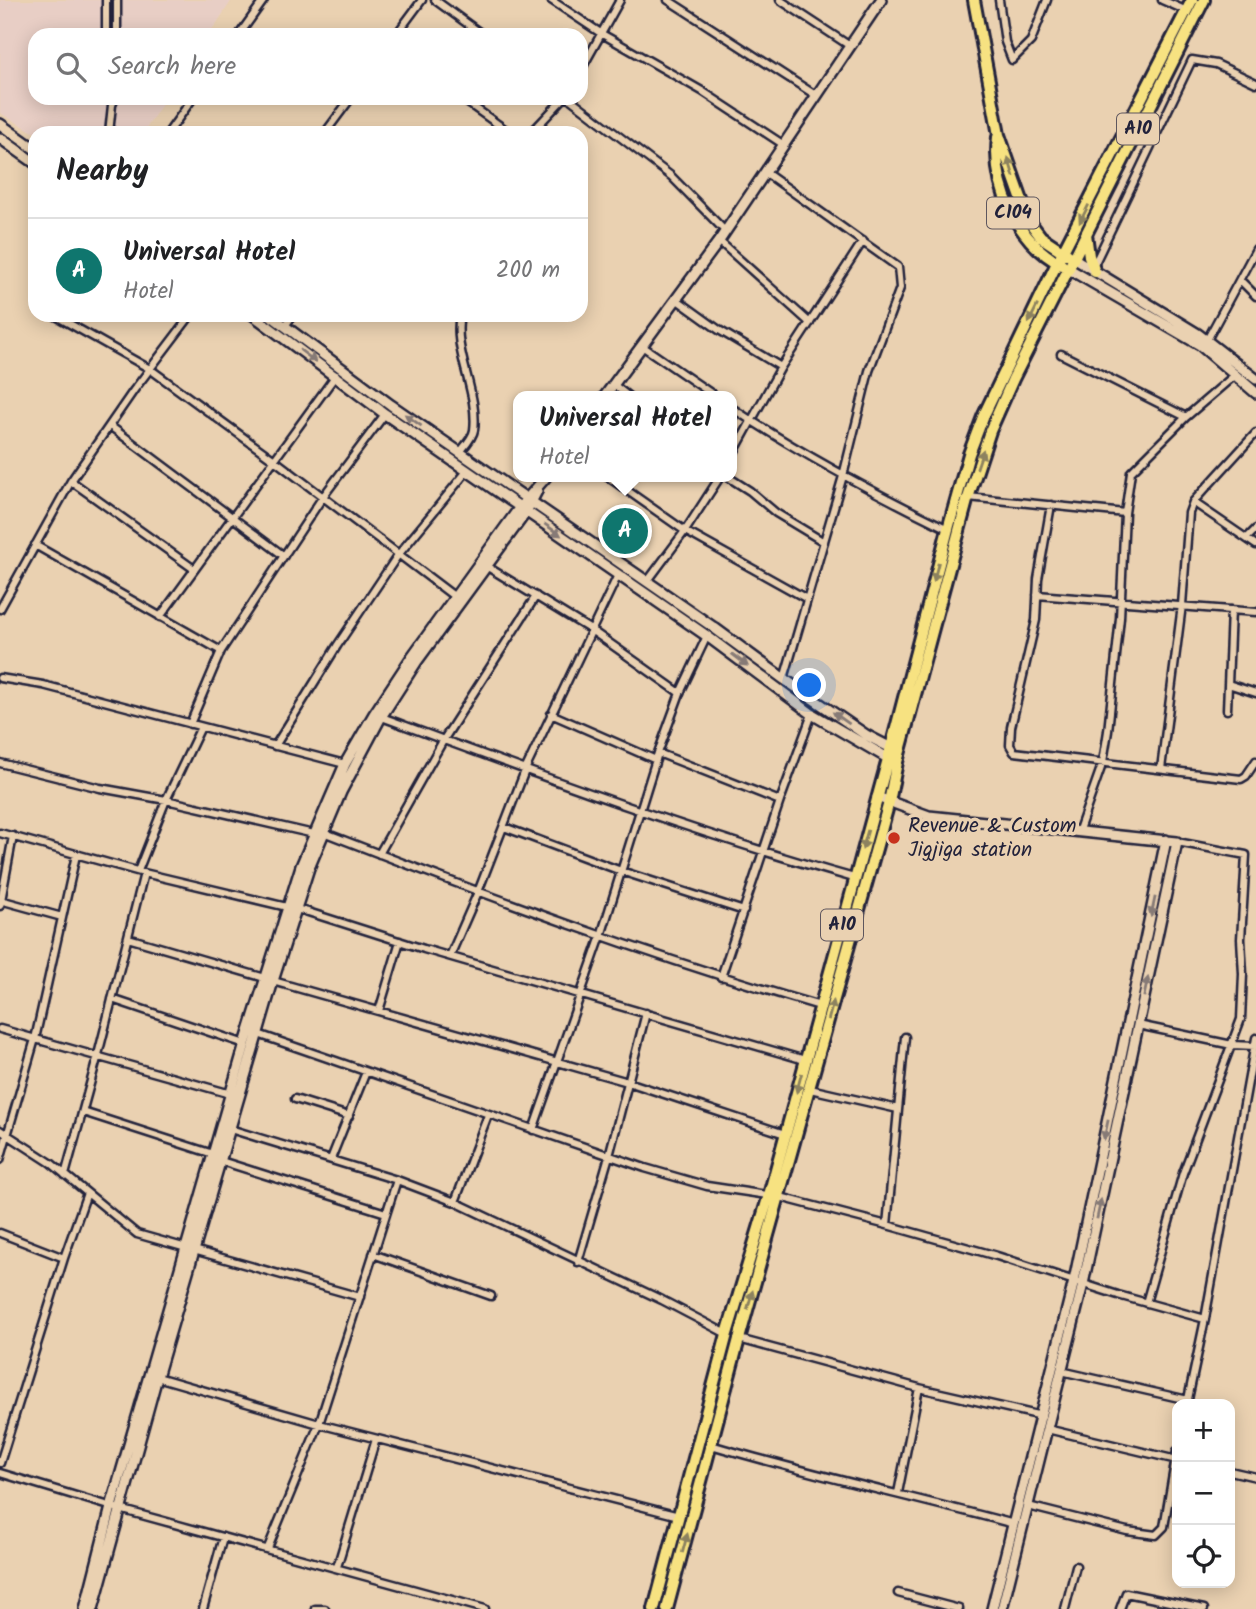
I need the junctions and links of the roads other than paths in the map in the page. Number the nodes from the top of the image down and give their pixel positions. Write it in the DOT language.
graph roads {
  1 [pos="106,0"];
  2 [pos="117,0"];
  3 [pos="264,0"];
  4 [pos="422,0"];
  5 [pos="435,0"];
  6 [pos="551,0"];
  7 [pos="620,0"];
  8 [pos="668,0"];
  9 [pos="780,0"];
  10 [pos="974,0"];
  11 [pos="999,0"];
  12 [pos="1047,0"];
  13 [pos="1162,0"];
  14 [pos="1192,0"];
  15 [pos="1204,0"];
  16 [pos="880,1"];
  17 [pos="1186,11"];
  18 [pos="106,28"];
  19 [pos="117,28"];
  20 [pos="244,28"];
  21 [pos="402,28"];
  22 [pos="473,28"];
  23 [pos="602,34"];
  24 [pos="850,46"];
  25 [pos="1175,56"];
  26 [pos="588,58"];
  27 [pos="1192,60"];
  28 [pos="1256,83"];
  29 [pos="817,96"];
  30 [pos="112,105"];
  31 [pos="188,105"];
  32 [pos="346,105"];
  33 [pos="471,105"];
  34 [pos="560,105"];
  35 [pos="576,105"];
  36 [pos="0,124"];
  37 [pos="110,126"];
  38 [pos="173,126"];
  39 [pos="330,126"];
  40 [pos="500,126"];
  41 [pos="538,126"];
  42 [pos="0,138"];
  43 [pos="28,144"];
  44 [pos="784,145"];
  45 [pos="28,158"];
  46 [pos="765,173"];
  47 [pos="725,232"];
  48 [pos="1086,234"];
  49 [pos="719,241"];
  50 [pos="863,241"];
  51 [pos="1256,249"];
  52 [pos="1060,258"];
  53 [pos="1072,264"];
  54 [pos="1094,269"];
  55 [pos="1240,280"];
  56 [pos="1256,296"];
  57 [pos="676,299"];
  58 [pos="66,322"];
  59 [pos="186,322"];
  60 [pos="262,322"];
  61 [pos="280,322"];
  62 [pos="288,322"];
  63 [pos="459,322"];
  64 [pos="810,323"];
  65 [pos="285,326"];
  66 [pos="1207,340"];
  67 [pos="642,346"];
  68 [pos="1061,354"];
  69 [pos="781,367"];
  70 [pos="342,368"];
  71 [pos="150,369"];
  72 [pos="1236,374"];
  73 [pos="335,376"];
  74 [pos="1256,379"];
  75 [pos="614,385"];
  76 [pos="609,391"];
  77 [pos="622,391"];
  78 [pos="708,391"];
  79 [pos="1256,393"];
  80 [pos="737,411"];
  81 [pos="385,414"];
  82 [pos="1186,417"];
  83 [pos="751,420"];
  84 [pos="110,426"];
  85 [pos="1256,433"];
  86 [pos="737,447"];
  87 [pos="459,453"];
  88 [pos="273,459"];
  89 [pos="468,470"];
  90 [pos="843,476"];
  91 [pos="71,481"];
  92 [pos="542,482"];
  93 [pos="615,482"];
  94 [pos="717,482"];
  95 [pos="736,482"];
  96 [pos="968,497"];
  97 [pos="322,498"];
  98 [pos="1194,502"];
  99 [pos="526,505"];
  100 [pos="1051,505"];
  101 [pos="1125,513"];
  102 [pos="231,519"];
  103 [pos="948,529"];
  104 [pos="1256,529"];
  105 [pos="685,531"];
  106 [pos="1247,538"];
  107 [pos="824,542"];
  108 [pos="34,545"];
  109 [pos="1256,545"];
  110 [pos="398,555"];
  111 [pos="284,556"];
  112 [pos="486,566"];
  113 [pos="194,569"];
  114 [pos="618,575"];
  115 [pos="647,582"];
  116 [pos="1037,595"];
  117 [pos="537,596"];
  118 [pos="455,597"];
  119 [pos="807,600"];
  120 [pos="1121,600"];
  121 [pos="1182,605"];
  122 [pos="0,609"];
  123 [pos="1231,610"];
  124 [pos="1256,612"];
  125 [pos="160,617"];
  126 [pos="591,631"];
  127 [pos="707,636"];
  128 [pos="221,651"];
  129 [pos="0,678"];
  130 [pos="784,679"];
  131 [pos="1228,684"];
  132 [pos="680,693"];
  133 [pos="1256,693"];
  134 [pos="1227,710"];
  135 [pos="551,713"];
  136 [pos="812,714"];
  137 [pos="378,715"];
  138 [pos="190,724"];
  139 [pos="201,727"];
  140 [pos="444,739"];
  141 [pos="275,746"];
  142 [pos="894,755"];
  143 [pos="657,757"];
  144 [pos="1256,761"];
  145 [pos="1103,762"];
  146 [pos="0,763"];
  147 [pos="345,764"];
  148 [pos="526,768"];
  149 [pos="1161,769"];
  150 [pos="877,797"];
  151 [pos="166,800"];
  152 [pos="780,801"];
  153 [pos="889,802"];
  154 [pos="641,811"];
  155 [pos="504,827"];
  156 [pos="1079,830"];
  157 [pos="0,833"];
  158 [pos="319,833"];
  159 [pos="13,836"];
  160 [pos="1166,840"];
  161 [pos="1177,842"];
  162 [pos="764,852"];
  163 [pos="379,854"];
  164 [pos="76,855"];
  165 [pos="1246,855"];
  166 [pos="1256,856"];
  167 [pos="621,871"];
  168 [pos="141,872"];
  169 [pos="854,878"];
  170 [pos="478,892"];
  171 [pos="0,903"];
  172 [pos="290,909"];
  173 [pos="744,911"];
  174 [pos="62,917"];
  175 [pos="601,936"];
  176 [pos="128,938"];
  177 [pos="400,941"];
  178 [pos="450,956"];
  179 [pos="722,977"];
  180 [pos="269,980"];
  181 [pos="580,994"];
  182 [pos="112,999"];
  183 [pos="820,1006"];
  184 [pos="379,1011"];
  185 [pos="646,1013"];
  186 [pos="1138,1026"];
  187 [pos="0,1029"];
  188 [pos="258,1034"];
  189 [pos="905,1037"];
  190 [pos="1256,1038"];
  191 [pos="35,1039"];
  192 [pos="245,1044"];
  193 [pos="1232,1045"];
  194 [pos="1255,1046"];
  195 [pos="98,1055"];
  196 [pos="805,1060"];
  197 [pos="557,1061"];
  198 [pos="366,1072"];
  199 [pos="628,1082"];
  200 [pos="810,1089"];
  201 [pos="231,1094"];
  202 [pos="295,1099"];
  203 [pos="898,1109"];
  204 [pos="83,1112"];
  205 [pos="488,1115"];
  206 [pos="349,1116"];
  207 [pos="230,1129"];
  208 [pos="533,1130"];
  209 [pos="4,1132"];
  210 [pos="785,1134"];
  211 [pos="610,1156"];
  212 [pos="217,1158"];
  213 [pos="331,1159"];
  214 [pos="0,1160"];
  215 [pos="65,1175"];
  216 [pos="397,1180"];
  217 [pos="87,1193"];
  218 [pos="775,1196"];
  219 [pos="455,1202"];
  220 [pos="386,1213"];
  221 [pos="887,1225"];
  222 [pos="0,1233"];
  223 [pos="191,1250"];
  224 [pos="373,1254"];
  225 [pos="64,1258"];
  226 [pos="578,1262"];
  227 [pos="1078,1282"];
  228 [pos="491,1296"];
  229 [pos="360,1297"];
  230 [pos="1146,1303"];
  231 [pos="1205,1319"];
  232 [pos="727,1334"];
  233 [pos="739,1339"];
  234 [pos="1062,1371"];
  235 [pos="157,1377"];
  236 [pos="919,1388"];
  237 [pos="1176,1399"];
  238 [pos="1189,1399"];
  239 [pos="1042,1416"];
  240 [pos="319,1424"];
  241 [pos="1047,1429"];
  242 [pos="376,1439"];
  243 [pos="711,1445"];
  244 [pos="1172,1459"];
  245 [pos="1176,1462"];
  246 [pos="0,1463"];
  247 [pos="1235,1472"];
  248 [pos="0,1473"];
  249 [pos="1256,1477"];
  250 [pos="898,1493"];
  251 [pos="1028,1506"];
  252 [pos="115,1508"];
  253 [pos="679,1516"];
  254 [pos="1014,1524"];
  255 [pos="223,1537"];
  256 [pos="268,1548"];
  257 [pos="1076,1566"];
  258 [pos="337,1567"];
  259 [pos="898,1593"];
  260 [pos="1174,1606"];
  261 [pos="85,1609"];
  262 [pos="93,1609"];
  263 [pos="203,1609"];
  264 [pos="315,1609"];
  265 [pos="325,1609"];
  266 [pos="485,1609"];
  267 [pos="654,1609"];
  268 [pos="667,1609"];
  269 [pos="959,1609"];
  270 [pos="992,1609"];
  271 [pos="1002,1609"];
  272 [pos="1065,1609"];
  273 [pos="1120,1609"];
  274 [pos="1204,1609"];
  1 -- 18 [label="street"];
  2 -- 19 [label="street"];
  3 -- 20 [label="street"];
  4 -- 21 [label="street"];
  5 -- 22 [label="street"];
  6 -- 23 [label="street"];
  7 -- 23 [label="street"];
  8 -- 29 [label="street"];
  9 -- 24 [label="street"];
  10 -- 52 [label="highway, C104"];
  11 -- 12 [label="street"];
  13 -- 17 [label="street"];
  14 -- 17 [label="highway, A10"];
  15 -- 25 [label="highway, A10"];
  16 -- 24 [label="main road"];
  17 -- 52 [label="highway, A10, one-way"];
  23 -- 26 [label="street"];
  23 -- 44 [label="street"];
  24 -- 29 [label="main road"];
  25 -- 27 [label="street"];
  25 -- 48 [label="highway, A10"];
  27 -- 28 [label="street"];
  27 -- 54 [label="street"];
  29 -- 44 [label="main road"];
  30 -- 37 [label="street"];
  31 -- 38 [label="street"];
  32 -- 39 [label="street"];
  33 -- 40 [label="street"];
  34 -- 41 [label="street"];
  35 -- 47 [label="street"];
  36 -- 43 [label="main road"];
  42 -- 45 [label="main road"];
  44 -- 46 [label="main road"];
  46 -- 47 [label="main road"];
  46 -- 50 [label="street"];
  47 -- 49 [label="main road"];
  48 -- 53 [label="highway, A10"];
  48 -- 54 [label="highway"];
  49 -- 57 [label="main road"];
  49 -- 64 [label="street"];
  50 -- 64 [label="street"];
  50 -- 90 [label="street"];
  51 -- 55 [label="street"];
  52 -- 53 [label="highway, C104"];
  52 -- 103 [label="highway, A10, one-way"];
  53 -- 54 [label="main road"];
  53 -- 72 [label="main road"];
  96 -- 53 [label="highway, A10, one-way"];
  54 -- 66 [label="main road"];
  55 -- 56 [label="street"];
  55 -- 66 [label="street"];
  57 -- 67 [label="main road"];
  57 -- 69 [label="street"];
  58 -- 71 [label="street"];
  59 -- 71 [label="street"];
  60 -- 73 [label="main road, one-way"];
  61 -- 65 [label="main road"];
  62 -- 65 [label="street"];
  63 -- 87 [label="street"];
  64 -- 69 [label="street"];
  65 -- 70 [label="main road"];
  66 -- 74 [label="main road"];
  67 -- 75 [label="main road"];
  67 -- 78 [label="street"];
  68 -- 82 [label="street"];
  69 -- 83 [label="street"];
  70 -- 73 [label="street"];
  87 -- 70 [label="main road, one-way"];
  71 -- 84 [label="street"];
  71 -- 88 [label="street"];
  72 -- 79 [label="main road"];
  72 -- 82 [label="street"];
  73 -- 81 [label="main road"];
  73 -- 88 [label="street"];
  75 -- 76 [label="main road"];
  75 -- 77 [label="street"];
  80 -- 83 [label="street"];
  81 -- 89 [label="main road"];
  81 -- 97 [label="street"];
  82 -- 101 [label="street"];
  83 -- 86 [label="street"];
  83 -- 90 [label="street"];
  84 -- 91 [label="street"];
  84 -- 102 [label="street"];
  85 -- 98 [label="street"];
  87 -- 99 [label="main road"];
  88 -- 97 [label="street"];
  88 -- 102 [label="street"];
  89 -- 99 [label="main road"];
  89 -- 110 [label="street"];
  90 -- 103 [label="street"];
  90 -- 107 [label="street"];
  91 -- 108 [label="street"];
  91 -- 113 [label="street"];
  92 -- 99 [label="main road"];
  93 -- 105 [label="street"];
  94 -- 105 [label="street"];
  95 -- 107 [label="street"];
  96 -- 100 [label="street"];
  96 -- 142 [label="highway, A10"];
  97 -- 110 [label="street"];
  97 -- 111 [label="street"];
  98 -- 106 [label="street"];
  98 -- 121 [label="street"];
  99 -- 112 [label="main road"];
  99 -- 114 [label="main road, one-way"];
  99 -- 115 [label="main road"];
  99 -- 118 [label="main road"];
  100 -- 101 [label="street"];
  100 -- 116 [label="street"];
  101 -- 120 [label="street"];
  102 -- 111 [label="street"];
  102 -- 113 [label="street"];
  103 -- 142 [label="highway, A10, one-way"];
  104 -- 106 [label="street"];
  105 -- 115 [label="street"];
  105 -- 119 [label="street"];
  106 -- 109 [label="street"];
  107 -- 119 [label="street"];
  108 -- 122 [label="street"];
  108 -- 125 [label="street"];
  110 -- 118 [label="street"];
  110 -- 141 [label="street"];
  111 -- 128 [label="street"];
  112 -- 117 [label="street"];
  112 -- 137 [label="main road"];
  113 -- 125 [label="street"];
  114 -- 126 [label="street"];
  114 -- 127 [label="main road"];
  115 -- 130 [label="main road"];
  116 -- 120 [label="street"];
  116 -- 145 [label="street"];
  117 -- 126 [label="street"];
  117 -- 140 [label="street"];
  118 -- 137 [label="main road"];
  119 -- 130 [label="street"];
  120 -- 121 [label="street"];
  120 -- 145 [label="street"];
  121 -- 123 [label="street"];
  121 -- 149 [label="street"];
  123 -- 124 [label="street"];
  123 -- 131 [label="street"];
  125 -- 128 [label="street"];
  126 -- 132 [label="street"];
  126 -- 135 [label="street"];
  127 -- 132 [label="street"];
  127 -- 136 [label="main road, one-way"];
  128 -- 138 [label="street"];
  129 -- 138 [label="street"];
  142 -- 130 [label="main road, one-way"];
  131 -- 133 [label="street"];
  131 -- 134 [label="street"];
  132 -- 143 [label="street"];
  135 -- 143 [label="street"];
  135 -- 148 [label="street"];
  136 -- 142 [label="main road"];
  136 -- 152 [label="street"];
  137 -- 140 [label="street"];
  137 -- 147 [label="main road"];
  137 -- 158 [label="main road"];
  138 -- 139 [label="street"];
  139 -- 141 [label="street"];
  139 -- 151 [label="street"];
  140 -- 148 [label="street"];
  140 -- 163 [label="street"];
  141 -- 147 [label="street"];
  142 -- 150 [label="highway, A10"];
  142 -- 153 [label="highway, A10"];
  143 -- 152 [label="street"];
  143 -- 154 [label="street"];
  144 -- 149 [label="street"];
  145 -- 149 [label="street"];
  145 -- 156 [label="street"];
  146 -- 151 [label="street"];
  147 -- 158 [label="main road"];
  148 -- 154 [label="street"];
  148 -- 155 [label="street"];
  150 -- 153 [label="main road"];
  150 -- 169 [label="highway, A10, one-way"];
  151 -- 158 [label="street"];
  151 -- 168 [label="street"];
  152 -- 162 [label="street"];
  153 -- 156 [label="main road"];
  200 -- 153 [label="highway, A10, one-way"];
  154 -- 162 [label="street"];
  154 -- 167 [label="street"];
  155 -- 167 [label="street"];
  155 -- 170 [label="street"];
  156 -- 160 [label="main road"];
  157 -- 159 [label="street"];
  158 -- 163 [label="street"];
  158 -- 172 [label="main road"];
  159 -- 164 [label="street"];
  159 -- 171 [label="street"];
  160 -- 161 [label="main road"];
  160 -- 227 [label="main road, one-way"];
  161 -- 165 [label="street"];
  186 -- 161 [label="main road, one-way"];
  162 -- 169 [label="street"];
  162 -- 173 [label="street"];
  163 -- 170 [label="street"];
  164 -- 168 [label="street"];
  164 -- 174 [label="street"];
  165 -- 166 [label="street"];
  165 -- 193 [label="street"];
  167 -- 173 [label="street"];
  167 -- 175 [label="street"];
  168 -- 172 [label="street"];
  168 -- 176 [label="street"];
  169 -- 183 [label="highway, A10"];
  170 -- 175 [label="street"];
  170 -- 178 [label="street"];
  171 -- 174 [label="street"];
  172 -- 177 [label="street"];
  172 -- 180 [label="main road"];
  173 -- 179 [label="street"];
  174 -- 191 [label="street"];
  175 -- 179 [label="street"];
  175 -- 181 [label="street"];
  176 -- 180 [label="street"];
  176 -- 182 [label="street"];
  177 -- 178 [label="street"];
  177 -- 184 [label="street"];
  178 -- 181 [label="street"];
  179 -- 183 [label="street"];
  180 -- 184 [label="street"];
  180 -- 188 [label="main road"];
  180 -- 192 [label="main road"];
  181 -- 185 [label="street"];
  181 -- 197 [label="street"];
  182 -- 192 [label="street"];
  182 -- 195 [label="street"];
  183 -- 196 [label="highway, A10"];
  184 -- 197 [label="street"];
  185 -- 196 [label="street"];
  185 -- 199 [label="street"];
  186 -- 193 [label="street"];
  227 -- 186 [label="main road, one-way"];
  187 -- 191 [label="street"];
  188 -- 198 [label="street"];
  188 -- 207 [label="main road"];
  189 -- 203 [label="street"];
  190 -- 194 [label="street"];
  191 -- 195 [label="street"];
  191 -- 209 [label="street"];
  192 -- 201 [label="main road"];
  193 -- 194 [label="street"];
  193 -- 230 [label="street"];
  194 -- 231 [label="street"];
  195 -- 201 [label="street"];
  195 -- 204 [label="street"];
  196 -- 210 [label="highway, A10, one-way"];
  197 -- 199 [label="street"];
  197 -- 208 [label="street"];
  198 -- 205 [label="street"];
  198 -- 206 [label="street"];
  199 -- 210 [label="street"];
  199 -- 211 [label="street"];
  200 -- 203 [label="street"];
  200 -- 218 [label="highway, A10"];
  201 -- 212 [label="main road"];
  202 -- 206 [label="street"];
  203 -- 221 [label="street"];
  204 -- 212 [label="street"];
  204 -- 215 [label="street"];
  205 -- 208 [label="street"];
  205 -- 219 [label="street"];
  206 -- 213 [label="street"];
  207 -- 212 [label="main road"];
  207 -- 213 [label="street"];
  208 -- 211 [label="street"];
  209 -- 214 [label="street"];
  209 -- 215 [label="street"];
  210 -- 218 [label="highway, A10"];
  211 -- 218 [label="street"];
  211 -- 226 [label="street"];
  212 -- 220 [label="street"];
  212 -- 223 [label="main road"];
  213 -- 216 [label="street"];
  215 -- 217 [label="street"];
  216 -- 219 [label="street"];
  216 -- 220 [label="street"];
  217 -- 223 [label="street"];
  217 -- 225 [label="street"];
  218 -- 221 [label="street"];
  218 -- 232 [label="highway, A10"];
  233 -- 218 [label="highway, A10, one-way"];
  219 -- 226 [label="street"];
  220 -- 224 [label="street"];
  221 -- 227 [label="street"];
  222 -- 225 [label="street"];
  223 -- 229 [label="street"];
  223 -- 235 [label="main road"];
  223 -- 252 [label="main road"];
  224 -- 228 [label="street"];
  224 -- 229 [label="street"];
  225 -- 246 [label="street"];
  226 -- 232 [label="street"];
  227 -- 230 [label="street"];
  227 -- 234 [label="main road"];
  227 -- 239 [label="main road"];
  229 -- 240 [label="street"];
  230 -- 231 [label="street"];
  231 -- 238 [label="street"];
  232 -- 253 [label="highway, A10"];
  233 -- 236 [label="street"];
  233 -- 243 [label="highway, A10"];
  234 -- 237 [label="street"];
  234 -- 241 [label="main road"];
  235 -- 240 [label="street"];
  235 -- 252 [label="main road"];
  236 -- 239 [label="street"];
  236 -- 250 [label="street"];
  239 -- 254 [label="main road"];
  240 -- 242 [label="street"];
  240 -- 256 [label="street"];
  241 -- 244 [label="street"];
  241 -- 251 [label="main road"];
  242 -- 253 [label="street"];
  242 -- 258 [label="street"];
  243 -- 250 [label="street"];
  268 -- 243 [label="highway, A10, one-way"];
  245 -- 251 [label="street"];
  247 -- 249 [label="street"];
  248 -- 252 [label="street"];
  250 -- 254 [label="street"];
  251 -- 271 [label="main road"];
  252 -- 255 [label="street"];
  252 -- 261 [label="main road"];
  252 -- 262 [label="main road"];
  253 -- 267 [label="highway, A10"];
  254 -- 270 [label="main road"];
  255 -- 256 [label="street"];
  255 -- 263 [label="street"];
  256 -- 258 [label="street"];
  257 -- 272 [label="street"];
  258 -- 266 [label="street"];
  259 -- 269 [label="street"];
  260 -- 273 [label="street"];
  260 -- 274 [label="street"];
  264 -- 265 [label="street"];
}
